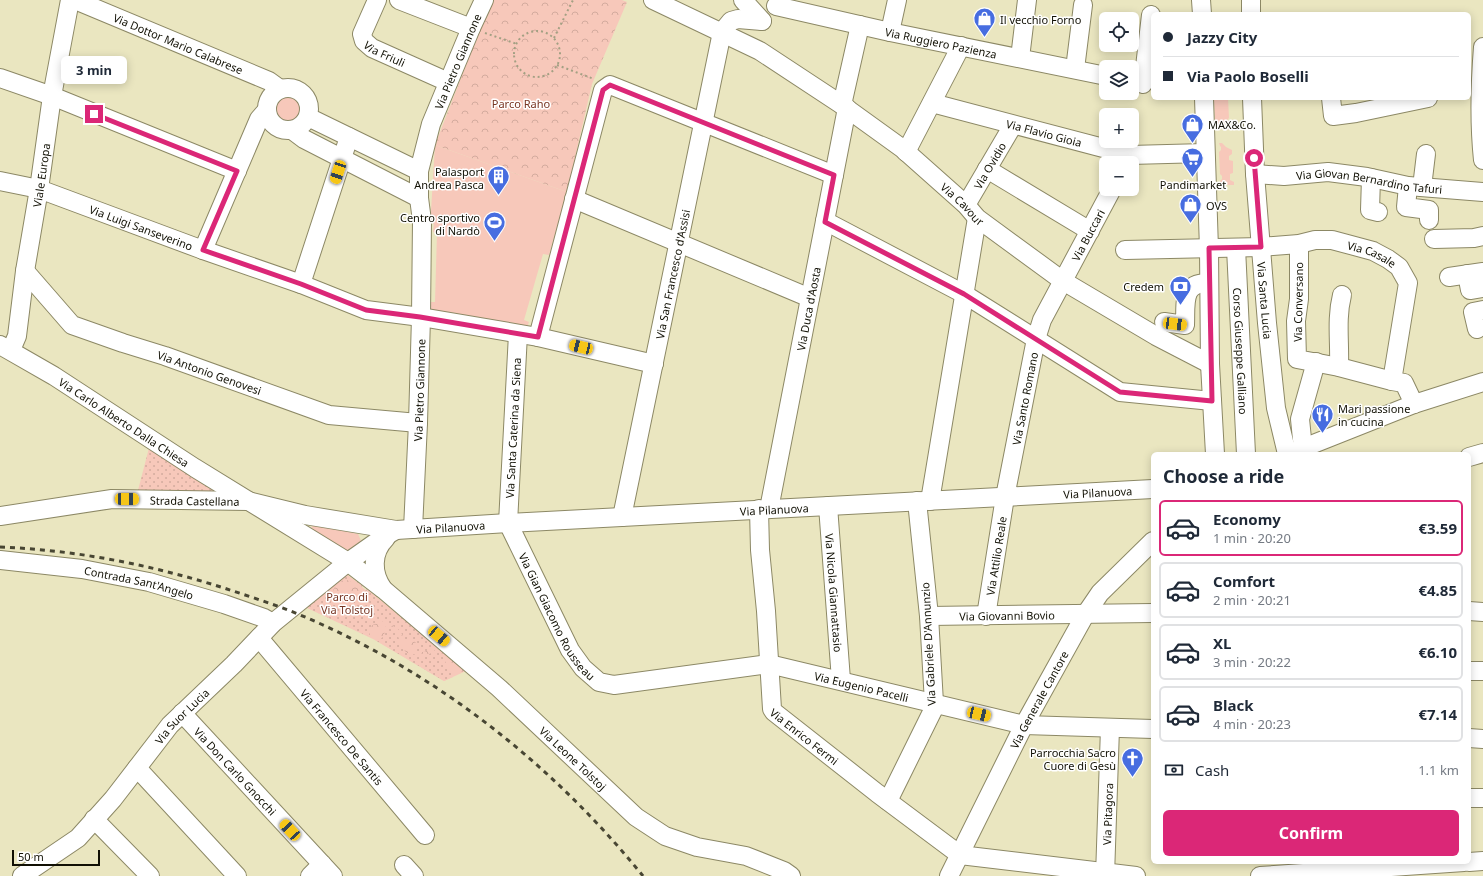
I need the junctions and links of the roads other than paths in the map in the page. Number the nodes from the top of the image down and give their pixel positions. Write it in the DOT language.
graph roads {
  1 [pos="70,0"];
  2 [pos="76,0"];
  3 [pos="377,0"];
  4 [pos="399,0"];
  5 [pos="484,0"];
  6 [pos="653,0"];
  7 [pos="743,0"];
  8 [pos="897,0"];
  9 [pos="1027,0"];
  10 [pos="1201,0"];
  11 [pos="1252,0"];
  12 [pos="777,3"];
  13 [pos="1083,5"];
  14 [pos="1202,12"];
  15 [pos="1251,12"];
  16 [pos="1151,15"];
  17 [pos="762,21"];
  18 [pos="860,25"];
  19 [pos="471,28"];
  20 [pos="722,32"];
  21 [pos="890,32"];
  22 [pos="961,46"];
  23 [pos="1483,47"];
  24 [pos="760,51"];
  25 [pos="1020,58"];
  26 [pos="1075,69"];
  27 [pos="1482,73"];
  28 [pos="1099,74"];
  29 [pos="0,78"];
  30 [pos="448,82"];
  31 [pos="1143,84"];
  32 [pos="280,89"];
  33 [pos="1475,94"];
  34 [pos="52,96"];
  35 [pos="1204,100"];
  36 [pos="1252,100"];
  37 [pos="1331,100"];
  38 [pos="1418,100"];
  39 [pos="932,103"];
  40 [pos="845,106"];
  41 [pos="266,111"];
  42 [pos="308,117"];
  43 [pos="704,122"];
  44 [pos="1013,125"];
  45 [pos="292,130"];
  46 [pos="349,137"];
  47 [pos="1482,138"];
  48 [pos="906,152"];
  49 [pos="1205,154"];
  50 [pos="1426,154"];
  51 [pos="1118,156"];
  52 [pos="342,158"];
  53 [pos="1139,158"];
  54 [pos="1483,160"];
  55 [pos="987,169"];
  56 [pos="237,171"];
  57 [pos="419,171"];
  58 [pos="1255,174"];
  59 [pos="834,175"];
  60 [pos="1372,178"];
  61 [pos="0,181"];
  62 [pos="1415,187"];
  63 [pos="39,189"];
  64 [pos="1483,192"];
  65 [pos="1108,196"];
  66 [pos="419,198"];
  67 [pos="574,199"];
  68 [pos="971,212"];
  69 [pos="1378,212"];
  70 [pos="1429,220"];
  71 [pos="825,222"];
  72 [pos="1090,231"];
  73 [pos="1483,236"];
  74 [pos="1434,238"];
  75 [pos="679,243"];
  76 [pos="1299,244"];
  77 [pos="1261,247"];
  78 [pos="1209,248"];
  79 [pos="1236,248"];
  80 [pos="203,250"];
  81 [pos="1125,250"];
  82 [pos="25,271"];
  83 [pos="1475,273"];
  84 [pos="1449,277"];
  85 [pos="1063,281"];
  86 [pos="1209,283"];
  87 [pos="301,284"];
  88 [pos="1483,288"];
  89 [pos="964,294"];
  90 [pos="1342,295"];
  91 [pos="810,298"];
  92 [pos="1483,310"];
  93 [pos="420,317"];
  94 [pos="1164,322"];
  95 [pos="1477,329"];
  96 [pos="518,334"];
  97 [pos="538,337"];
  98 [pos="1036,339"];
  99 [pos="6,348"];
  100 [pos="1316,362"];
  101 [pos="654,364"];
  102 [pos="1210,364"];
  103 [pos="1339,367"];
  104 [pos="1392,382"];
  105 [pos="1483,382"];
  106 [pos="1212,401"];
  107 [pos="1414,404"];
  108 [pos="418,423"];
  109 [pos="1217,452"];
  110 [pos="1246,452"];
  111 [pos="1293,452"];
  112 [pos="1483,453"];
  113 [pos="1471,456"];
  114 [pos="1151,489"];
  115 [pos="1004,497"];
  116 [pos="248,501"];
  117 [pos="923,501"];
  118 [pos="828,506"];
  119 [pos="764,509"];
  120 [pos="0,516"];
  121 [pos="622,517"];
  122 [pos="508,523"];
  123 [pos="359,524"];
  124 [pos="404,530"];
  125 [pos="1151,543"];
  126 [pos="369,547"];
  127 [pos="0,560"];
  128 [pos="348,562"];
  129 [pos="383,589"];
  130 [pos="1471,611"];
  131 [pos="1483,612"];
  132 [pos="1151,613"];
  133 [pos="1085,615"];
  134 [pos="928,616"];
  135 [pos="986,616"];
  136 [pos="274,623"];
  137 [pos="259,638"];
  138 [pos="769,664"];
  139 [pos="1471,671"];
  140 [pos="1483,671"];
  141 [pos="841,680"];
  142 [pos="934,703"];
  143 [pos="182,713"];
  144 [pos="1024,725"];
  145 [pos="1110,728"];
  146 [pos="1151,729"];
  147 [pos="1471,738"];
  148 [pos="1483,739"];
  149 [pos="137,768"];
  150 [pos="1471,798"];
  151 [pos="1483,798"];
  152 [pos="888,801"];
  153 [pos="94,819"];
  154 [pos="425,835"];
  155 [pos="960,855"];
  156 [pos="1483,861"];
  157 [pos="1471,862"];
  158 [pos="1439,864"];
  159 [pos="1375,869"];
  160 [pos="1291,871"];
  161 [pos="322,872"];
  162 [pos="1105,874"];
  163 [pos="22,876"];
  164 [pos="150,876"];
  165 [pos="237,876"];
  166 [pos="791,876"];
  167 [pos="949,876"];
  168 [pos="1136,876"];
  169 [pos="1260,876"];
  1 -- 34 [label="street, Viale Europa"];
  2 -- 32 [label="street, Via Dottor Mario Calabrese"];
  3 -- 30 [label="street, Via Friuli"];
  4 -- 19 [label="street"];
  5 -- 19 [label="street, Via Pietro Giannone"];
  6 -- 20 [label="street, Via Cavour"];
  7 -- 17 [label="street"];
  8 -- 21 [label="street"];
  9 -- 25 [label="street"];
  10 -- 14 [label="street"];
  11 -- 15 [label="street"];
  12 -- 17 [label="street"];
  12 -- 18 [label="street, Via Ruggiero Pazienza"];
  13 -- 26 [label="street"];
  16 -- 31 [label="street"];
  17 -- 20 [label="street"];
  17 -- 24 [label="street"];
  18 -- 21 [label="street, Via Ruggiero Pazienza"];
  18 -- 40 [label="street, Via Duca d'Aosta"];
  19 -- 30 [label="street, Via Pietro Giannone"];
  20 -- 24 [label="street, Via Cavour"];
  20 -- 43 [label="street, Via San Francesco d'Assisi"];
  21 -- 22 [label="street, Via Ruggiero Pazienza"];
  22 -- 25 [label="street, Via Ruggiero Pazienza"];
  22 -- 39 [label="street"];
  23 -- 27 [label="street"];
  24 -- 40 [label="street, Via Cavour"];
  25 -- 26 [label="street, Via Ruggiero Pazienza"];
  26 -- 28 [label="street, Via Ruggiero Pazienza"];
  27 -- 33 [label="street"];
  29 -- 34 [label="street"];
  30 -- 57 [label="street, Via Pietro Giannone"];
  32 -- 41 [label="street"];
  32 -- 42 [label="street"];
  33 -- 47 [label="street"];
  34 -- 56 [label="street"];
  34 -- 63 [label="street, Viale Europa"];
  35 -- 49 [label="street"];
  36 -- 58 [label="street, Via Santa Lucia"];
  37 -- 38 [label="street"];
  39 -- 44 [label="street, Via Flavio Gioia"];
  39 -- 48 [label="street"];
  40 -- 48 [label="street, Via Cavour"];
  40 -- 59 [label="street, Via Duca d'Aosta"];
  41 -- 45 [label="street"];
  41 -- 56 [label="street"];
  42 -- 45 [label="street"];
  42 -- 46 [label="street"];
  43 -- 59 [label="street"];
  43 -- 67 [label="street"];
  43 -- 75 [label="street, Via San Francesco d'Assisi"];
  44 -- 51 [label="street, Via Flavio Gioia"];
  44 -- 55 [label="street, Via Ovidio"];
  45 -- 52 [label="street"];
  46 -- 52 [label="street"];
  46 -- 57 [label="street"];
  47 -- 54 [label="street"];
  48 -- 68 [label="street, Via Cavour"];
  49 -- 53 [label="street, Via Flavio Gioia"];
  49 -- 78 [label="street"];
  50 -- 62 [label="street"];
  52 -- 66 [label="street"];
  52 -- 87 [label="street"];
  55 -- 68 [label="street, Via Ovidio"];
  55 -- 72 [label="street"];
  56 -- 80 [label="street"];
  57 -- 66 [label="street, Via Pietro Giannone"];
  58 -- 60 [label="street, Via Giovan Bernardino Tafuri"];
  58 -- 77 [label="street, Via Santa Lucia"];
  59 -- 71 [label="street, Via Duca d'Aosta"];
  60 -- 62 [label="street, Via Giovan Bernardino Tafuri"];
  60 -- 69 [label="street"];
  61 -- 63 [label="street, Via Luigi Sanseverino"];
  62 -- 64 [label="street, Via Giovan Bernardino Tafuri"];
  62 -- 70 [label="street"];
  63 -- 80 [label="street, Via Luigi Sanseverino"];
  63 -- 82 [label="street, Viale Europa"];
  65 -- 72 [label="street, Via Buccari"];
  66 -- 93 [label="street, Via Pietro Giannone"];
  67 -- 75 [label="street"];
  67 -- 97 [label="street"];
  68 -- 85 [label="street, Via Cavour"];
  68 -- 89 [label="street, Via Gabriele D'Annunzio"];
  71 -- 89 [label="street"];
  71 -- 91 [label="street, Via Duca d'Aosta"];
  72 -- 85 [label="street, Via Buccari"];
  73 -- 74 [label="street"];
  75 -- 91 [label="street"];
  75 -- 101 [label="street, Via San Francesco d'Assisi"];
  76 -- 77 [label="street, Via Casale"];
  76 -- 100 [label="street, Via Conversano"];
  76 -- 104 [label="street, Via Casale"];
  77 -- 79 [label="street, Via Casale"];
  77 -- 111 [label="street, Via Santa Lucia"];
  78 -- 79 [label="street, Via Casale"];
  78 -- 81 [label="street, Via Casale"];
  78 -- 86 [label="street"];
  79 -- 110 [label="street, Corso Giuseppe Galliano"];
  80 -- 87 [label="street, Via Luigi Sanseverino"];
  82 -- 99 [label="street, Viale Europa"];
  82 -- 108 [label="street, Via Antonio Genovesi"];
  83 -- 84 [label="street"];
  83 -- 88 [label="street"];
  85 -- 98 [label="street, Via Santo Romano"];
  85 -- 102 [label="street, Via Cavour"];
  86 -- 94 [label="street"];
  86 -- 102 [label="street"];
  87 -- 93 [label="street, Via Luigi Sanseverino"];
  89 -- 98 [label="street"];
  89 -- 117 [label="street, Via Gabriele D'Annunzio"];
  90 -- 103 [label="street"];
  91 -- 119 [label="street, Via Duca d'Aosta"];
  92 -- 95 [label="street"];
  93 -- 96 [label="street, Via Luigi Sanseverino"];
  93 -- 108 [label="street, Via Pietro Giannone"];
  96 -- 97 [label="street, Via Luigi Sanseverino"];
  96 -- 122 [label="street, Via Santa Caterina da Siena"];
  97 -- 101 [label="street, Via Luigi Sanseverino"];
  98 -- 106 [label="street"];
  98 -- 115 [label="street, Via Santo Romano"];
  99 -- 116 [label="street, Via Carlo Alberto Dalla Chiesa"];
  100 -- 103 [label="street"];
  100 -- 111 [label="street"];
  101 -- 121 [label="street, Via San Francesco d'Assisi"];
  102 -- 106 [label="street"];
  103 -- 104 [label="street"];
  104 -- 107 [label="street"];
  105 -- 107 [label="street"];
  106 -- 109 [label="street"];
  107 -- 111 [label="street"];
  108 -- 124 [label="street, Via Pietro Giannone"];
  112 -- 113 [label="street"];
  114 -- 115 [label="street, Via Pilanuova"];
  115 -- 117 [label="street, Via Pilanuova"];
  115 -- 135 [label="street, Via Attilio Reale"];
  116 -- 120 [label="street, Strada Castellana"];
  116 -- 123 [label="street"];
  116 -- 128 [label="street, Via Carlo Alberto Dalla Chiesa"];
  117 -- 118 [label="street, Via Pilanuova"];
  117 -- 134 [label="street, Via Gabriele D'Annunzio"];
  118 -- 119 [label="street, Via Pilanuova"];
  118 -- 141 [label="street, Via Nicola Giannattasio"];
  119 -- 121 [label="street, Via Pilanuova"];
  119 -- 138 [label="street, Via Enrico Fermi"];
  121 -- 122 [label="street, Via Pilanuova"];
  122 -- 124 [label="street, Via Pilanuova"];
  122 -- 138 [label="street, Via Gian Giacomo Rousseau"];
  123 -- 124 [label="street"];
  123 -- 126 [label="street"];
  124 -- 126 [label="street, Via Suor Lucia"];
  124 -- 129 [label="street, Via Leone Tolstoj"];
  125 -- 133 [label="street, Via Generale Cantore"];
  126 -- 128 [label="street, Via Suor Lucia"];
  127 -- 136 [label="street, Contrada Sant'Angelo"];
  128 -- 129 [label="street, Via Leone Tolstoj"];
  128 -- 136 [label="street, Via Suor Lucia"];
  129 -- 166 [label="street, Via Leone Tolstoj"];
  130 -- 131 [label="street"];
  132 -- 133 [label="street, Via Giovanni Bovio"];
  133 -- 135 [label="street, Via Giovanni Bovio"];
  133 -- 144 [label="street, Via Generale Cantore"];
  134 -- 135 [label="street, Via Giovanni Bovio"];
  134 -- 142 [label="street, Via Gabriele D'Annunzio"];
  136 -- 137 [label="street, Via Suor Lucia"];
  137 -- 143 [label="street, Via Suor Lucia"];
  137 -- 154 [label="street, Via Francesco De Santis"];
  138 -- 141 [label="street, Via Eugenio Pacelli"];
  138 -- 152 [label="street, Via Enrico Fermi"];
  139 -- 140 [label="street"];
  141 -- 142 [label="street, Via Eugenio Pacelli"];
  142 -- 144 [label="street, Via Eugenio Pacelli"];
  142 -- 152 [label="street, Via Gabriele D'Annunzio"];
  143 -- 149 [label="street, Via Suor Lucia"];
  143 -- 161 [label="street, Via Don Carlo Gnocchi"];
  144 -- 145 [label="street, Via Eugenio Pacelli"];
  144 -- 155 [label="street, Via Generale Cantore"];
  145 -- 146 [label="street, Via Eugenio Pacelli"];
  145 -- 162 [label="street, Via Pitagora"];
  147 -- 148 [label="street"];
  149 -- 153 [label="street, Via Suor Lucia"];
  149 -- 165 [label="street"];
  150 -- 151 [label="street"];
  152 -- 155 [label="street, Via Enrico Fermi"];
  153 -- 163 [label="street, Via Suor Lucia"];
  153 -- 164 [label="street"];
  155 -- 162 [label="street"];
  155 -- 167 [label="street, Via Generale Cantore"];
  156 -- 157 [label="street"];
  158 -- 159 [label="street"];
  159 -- 160 [label="street"];
  160 -- 169 [label="street"];
  162 -- 168 [label="street"];
}
